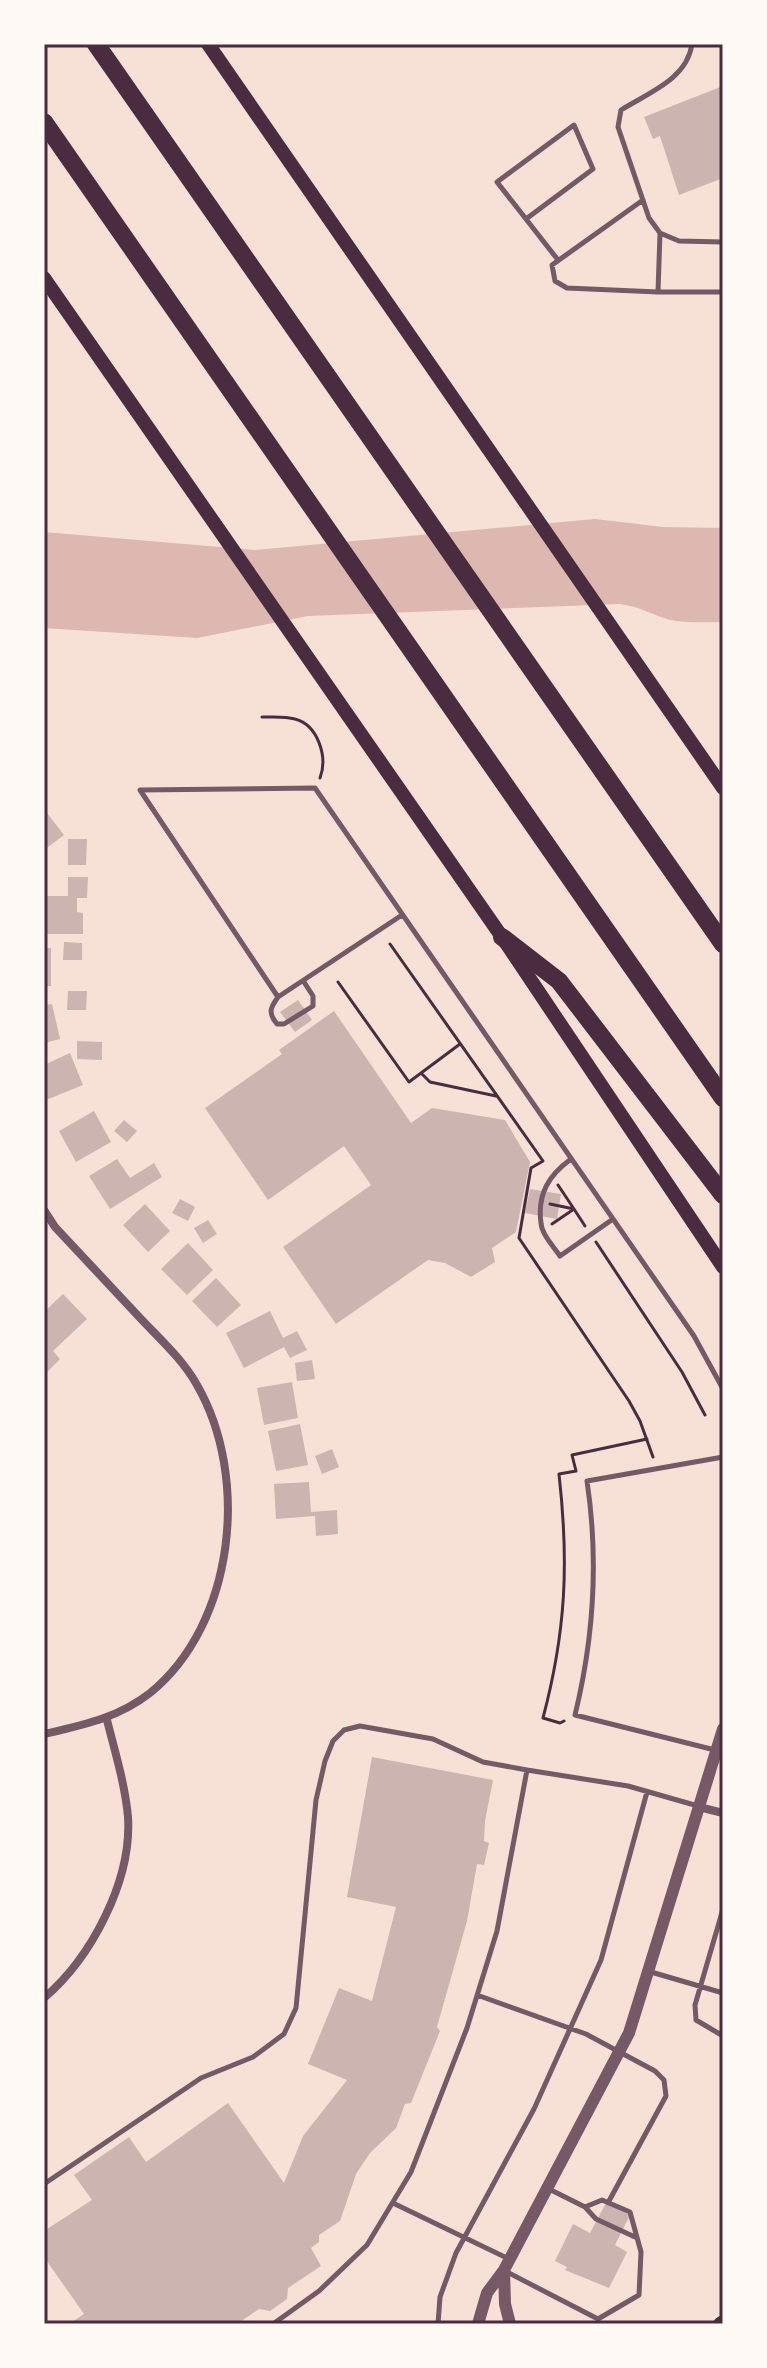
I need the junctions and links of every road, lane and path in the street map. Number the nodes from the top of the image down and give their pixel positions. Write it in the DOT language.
graph roads {
  1 [pos="96,44"];
  2 [pos="208,44"];
  3 [pos="692,44"];
  4 [pos="44,122"];
  5 [pos="643,200"];
  6 [pos="526,219"];
  7 [pos="660,233"];
  8 [pos="723,242"];
  9 [pos="558,260"];
  10 [pos="44,278"];
  11 [pos="658,292"];
  12 [pos="723,292"];
  13 [pos="262,717"];
  14 [pos="315,788"];
  15 [pos="723,788"];
  16 [pos="402,915"];
  17 [pos="502,937"];
  18 [pos="723,944"];
  19 [pos="304,982"];
  20 [pos="338,982"];
  21 [pos="278,997"];
  22 [pos="460,1044"];
  23 [pos="422,1074"];
  24 [pos="498,1096"];
  25 [pos="723,1098"];
  26 [pos="571,1159"];
  27 [pos="723,1195"];
  28 [pos="523,1199"];
  29 [pos="544,1203"];
  30 [pos="44,1210"];
  31 [pos="613,1219"];
  32 [pos="591,1234"];
  33 [pos="723,1267"];
  34 [pos="723,1389"];
  35 [pos="705,1415"];
  36 [pos="647,1439"];
  37 [pos="723,1457"];
  38 [pos="575,1715"];
  39 [pos="107,1720"];
  40 [pos="723,1729"];
  41 [pos="44,1734"];
  42 [pos="717,1750"];
  43 [pos="527,1770"];
  44 [pos="647,1792"];
  45 [pos="699,1807"];
  46 [pos="723,1813"];
  47 [pos="723,1909"];
  48 [pos="649,1972"];
  49 [pos="699,1986"];
  50 [pos="723,1993"];
  51 [pos="477,1995"];
  52 [pos="44,1998"];
  53 [pos="572,2028"];
  54 [pos="723,2036"];
  55 [pos="620,2051"];
  56 [pos="44,2184"];
  57 [pos="547,2189"];
  58 [pos="609,2201"];
  59 [pos="395,2204"];
  60 [pos="585,2207"];
  61 [pos="635,2237"];
  62 [pos="464,2238"];
  63 [pos="507,2265"];
  64 [pos="273,2324"];
  65 [pos="438,2324"];
  66 [pos="478,2324"];
  67 [pos="510,2324"];
  1 -- 18 [label="highway"];
  2 -- 15 [label="main road"];
  3 -- 5 [label="lane"];
  4 -- 25 [label="highway"];
  5 -- 7 [label="lane"];
  5 -- 9 [label="lane"];
  6 -- 6 [label="lane"];
  6 -- 9 [label="lane"];
  7 -- 8 [label="lane"];
  7 -- 11 [label="lane"];
  9 -- 11 [label="lane"];
  10 -- 17 [label="main road"];
  11 -- 12 [label="lane"];
  13 -- 14 [label="path"];
  14 -- 16 [label="lane"];
  14 -- 21 [label="lane"];
  16 -- 19 [label="lane"];
  16 -- 26 [label="lane"];
  17 -- 27 [label="highway"];
  17 -- 33 [label="main road"];
  19 -- 21 [label="lane"];
  19 -- 21 [label="lane"];
  20 -- 23 [label="path"];
  22 -- 23 [label="path"];
  23 -- 24 [label="path"];
  26 -- 29 [label="lane"];
  26 -- 31 [label="lane"];
  28 -- 29 [label="path"];
  29 -- 32 [label="path"];
  29 -- 32 [label="lane"];
  30 -- 39 [label="street"];
  31 -- 32 [label="lane"];
  31 -- 34 [label="lane"];
  32 -- 35 [label="path"];
  36 -- 38 [label="path"];
  37 -- 38 [label="lane"];
  38 -- 42 [label="lane"];
  39 -- 41 [label="street"];
  39 -- 52 [label="street"];
  40 -- 42 [label="street"];
  42 -- 45 [label="street"];
  43 -- 44 [label="lane"];
  43 -- 51 [label="lane"];
  43 -- 56 [label="lane"];
  44 -- 45 [label="lane"];
  44 -- 53 [label="lane"];
  45 -- 46 [label="street"];
  45 -- 48 [label="street"];
  47 -- 49 [label="lane"];
  48 -- 49 [label="lane"];
  48 -- 55 [label="street"];
  49 -- 50 [label="lane"];
  49 -- 54 [label="lane"];
  51 -- 53 [label="lane"];
  51 -- 59 [label="lane"];
  53 -- 55 [label="lane"];
  53 -- 62 [label="lane"];
  55 -- 57 [label="street"];
  55 -- 58 [label="lane"];
  57 -- 60 [label="lane"];
  57 -- 63 [label="street"];
  58 -- 60 [label="lane"];
  58 -- 61 [label="lane"];
  59 -- 62 [label="lane"];
  59 -- 64 [label="lane"];
  60 -- 61 [label="lane"];
  61 -- 63 [label="lane"];
  62 -- 63 [label="lane"];
  62 -- 65 [label="lane"];
  63 -- 66 [label="street"];
  63 -- 67 [label="street"];
}
